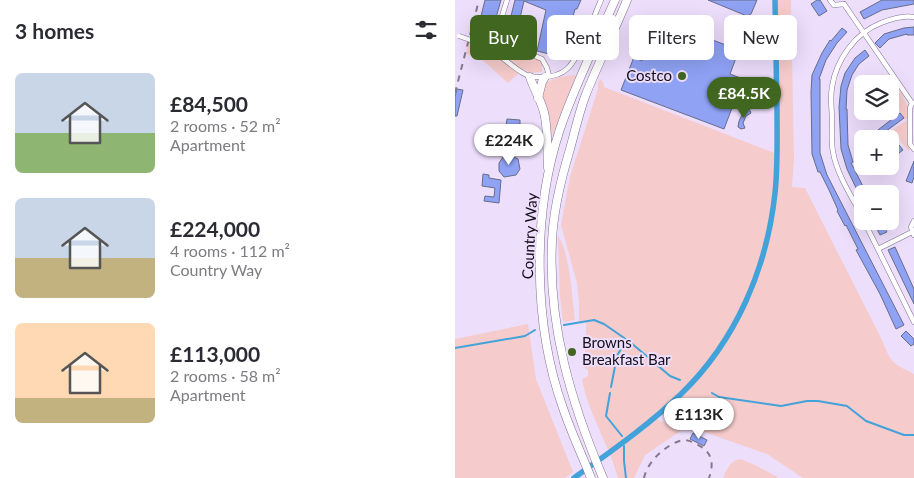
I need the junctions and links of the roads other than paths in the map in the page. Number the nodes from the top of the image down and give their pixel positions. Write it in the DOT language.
graph roads {
  1 [pos="507,0"];
  2 [pos="601,0"];
  3 [pos="615,0"];
  4 [pos="830,0"];
  5 [pos="626,2"];
  6 [pos="845,2"];
  7 [pos="914,17"];
  8 [pos="864,32"];
  9 [pos="457,36"];
  10 [pos="531,77"];
  11 [pos="547,77"];
  12 [pos="539,98"];
  13 [pos="913,103"];
  14 [pos="914,150"];
  15 [pos="548,175"];
  16 [pos="854,201"];
  17 [pos="914,221"];
  18 [pos="868,230"];
  19 [pos="913,233"];
  20 [pos="878,249"];
  21 [pos="914,322"];
  22 [pos="591,478"];
  23 [pos="603,478"];
  1 -- 11 [label="street"];
  2 -- 11 [label="street"];
  3 -- 15 [label="highway, Country Way"];
  4 -- 6 [label="street"];
  5 -- 23 [label="highway, Country Way"];
  6 -- 8 [label="street"];
  7 -- 8 [label="street"];
  8 -- 13 [label="street"];
  8 -- 16 [label="street"];
  9 -- 10 [label="street, bridge"];
  10 -- 11 [label="street"];
  10 -- 12 [label="highway"];
  11 -- 12 [label="highway"];
  12 -- 15 [label="highway"];
  13 -- 14 [label="street"];
  15 -- 22 [label="highway, Country Way"];
  17 -- 19 [label="street"];
  18 -- 20 [label="street"];
  19 -- 20 [label="street"];
  20 -- 21 [label="street"];
}
